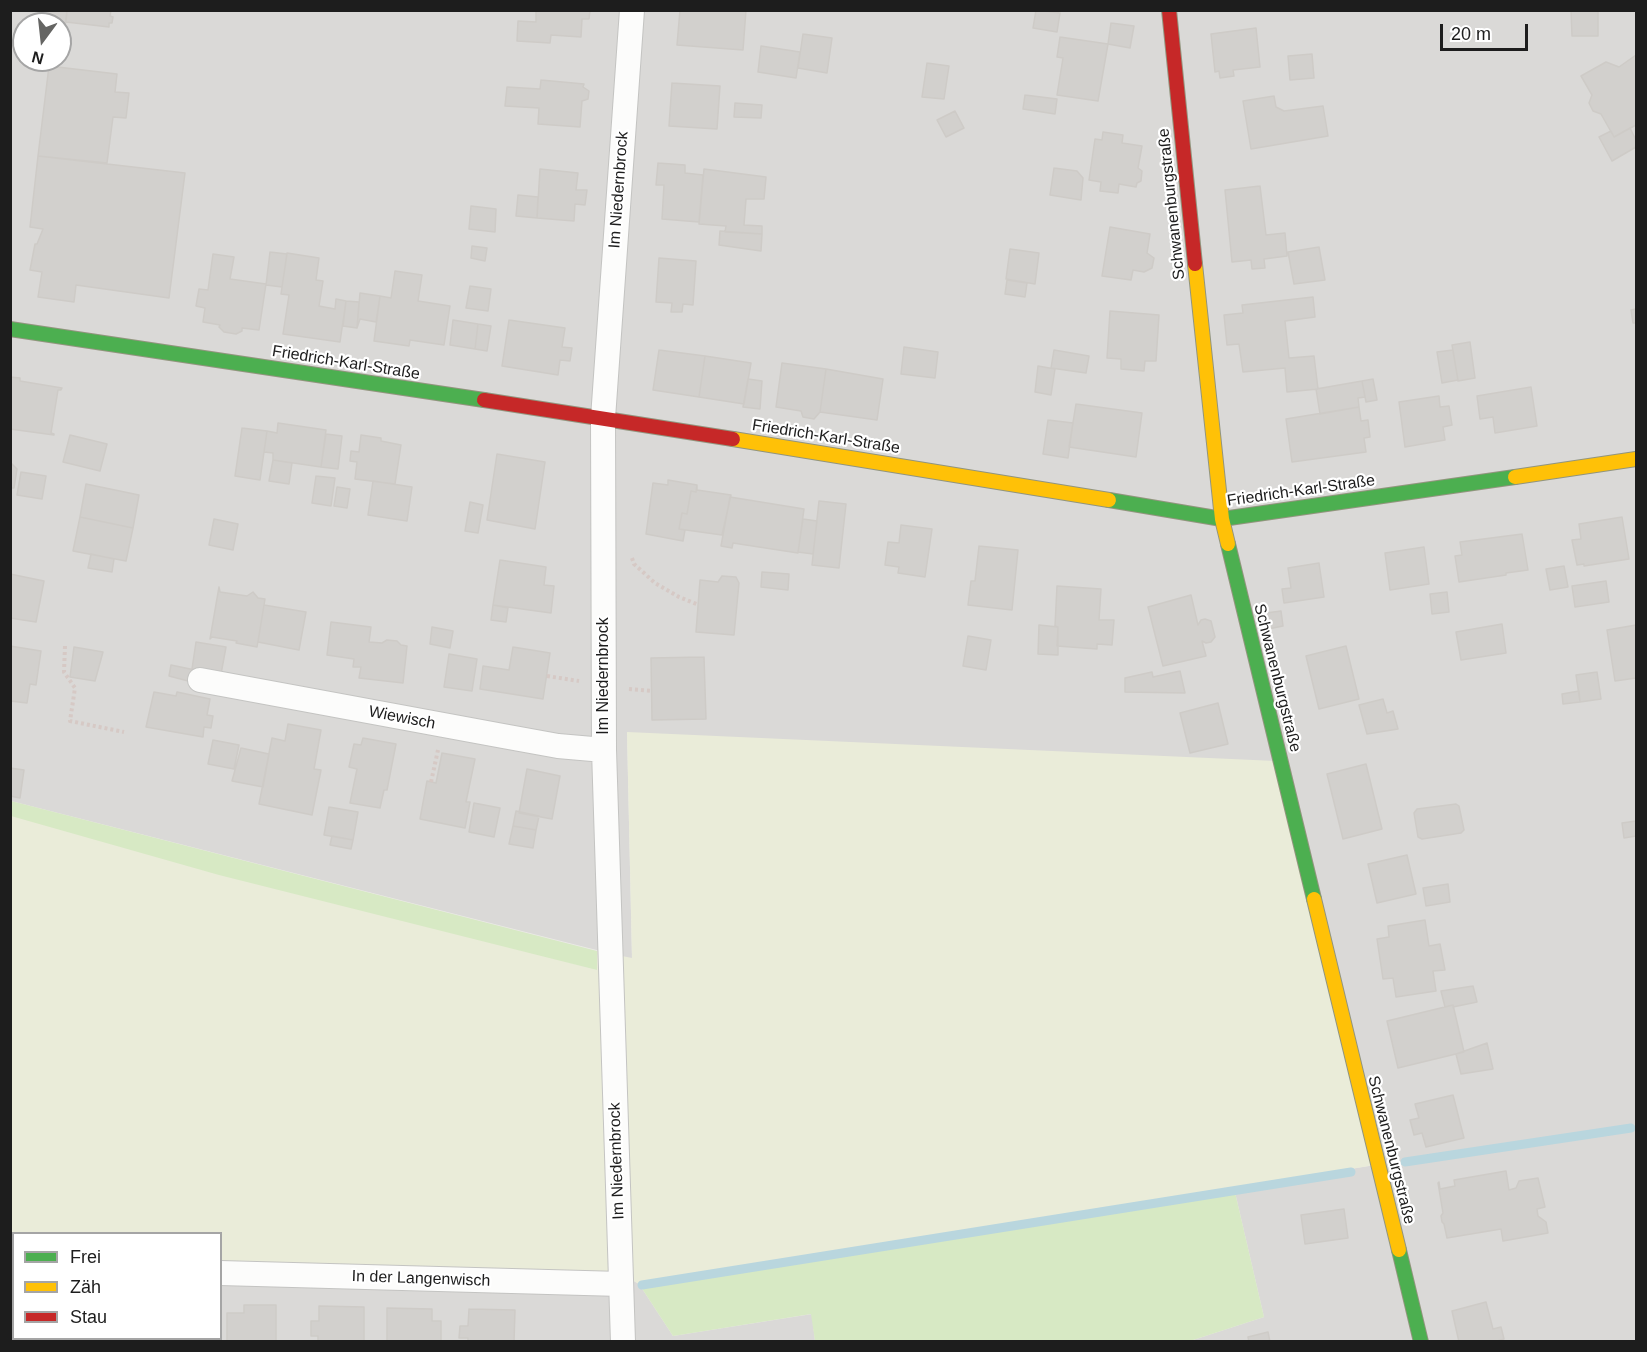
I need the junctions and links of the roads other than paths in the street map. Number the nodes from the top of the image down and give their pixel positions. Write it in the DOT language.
graph roads {
  1 [pos="632,10"];
  2 [pos="1168,10"];
  3 [pos="10,329"];
  4 [pos="603,418"];
  5 [pos="1636,459"];
  6 [pos="1222,519"];
  7 [pos="200,680"];
  8 [pos="604,750"];
  9 [pos="222,1273"];
  10 [pos="621,1284"];
  11 [pos="623,1341"];
  12 [pos="1420,1341"];
  1 -- 4 [label="street, Im Niedernbrock"];
  2 -- 6 [label="street, Schwanenburgstraße"];
  3 -- 4 [label="street, Friedrich-Karl-Straße"];
  4 -- 6 [label="street, Friedrich-Karl-Straße"];
  4 -- 8 [label="street, Im Niedernbrock"];
  5 -- 6 [label="street, Friedrich-Karl-Straße"];
  6 -- 12 [label="street, Schwanenburgstraße"];
  7 -- 8 [label="street, Wiewisch"];
  8 -- 10 [label="street, Im Niedernbrock"];
  9 -- 10 [label="street, In der Langenwisch"];
  10 -- 11 [label="street, Im Niedernbrock"];
}
